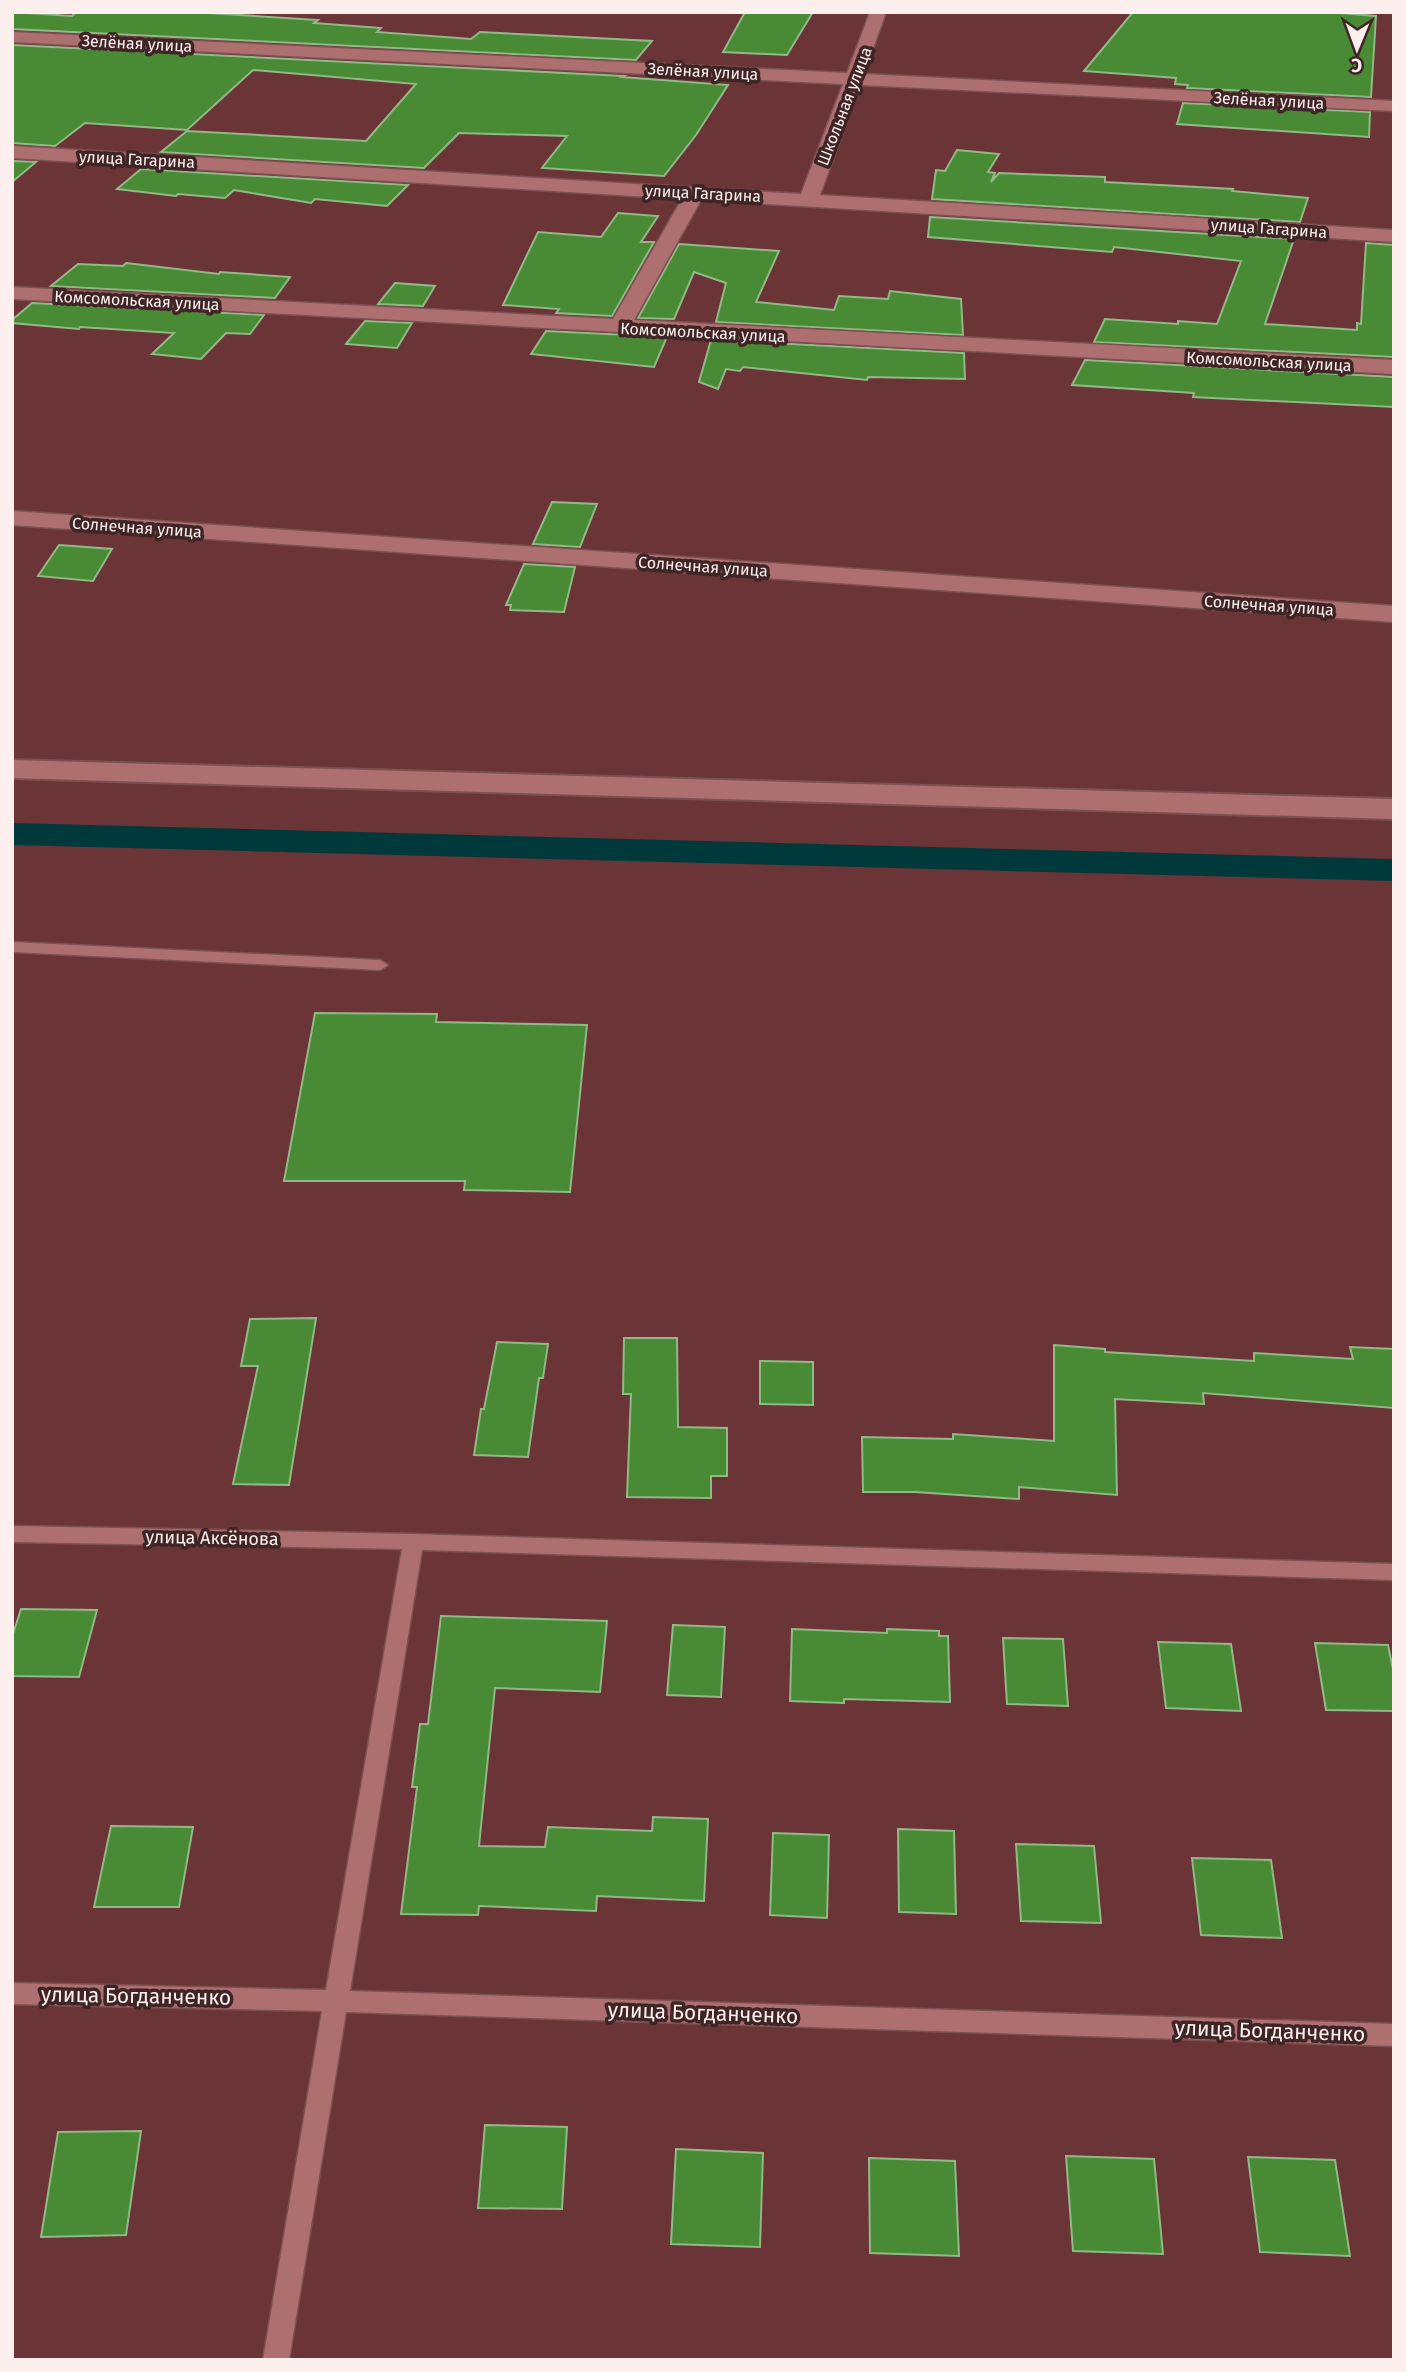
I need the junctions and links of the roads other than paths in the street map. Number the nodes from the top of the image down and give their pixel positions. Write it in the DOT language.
graph roads {
  1 [pos="878,12"];
  2 [pos="12,37"];
  3 [pos="856,78"];
  4 [pos="1394,106"];
  5 [pos="12,152"];
  6 [pos="695,193"];
  7 [pos="809,199"];
  8 [pos="1394,236"];
  9 [pos="12,293"];
  10 [pos="619,327"];
  11 [pos="1394,367"];
  12 [pos="12,518"];
  13 [pos="1394,614"];
  14 [pos="12,769"];
  15 [pos="1394,809"];
  16 [pos="12,947"];
  17 [pos="380,965"];
  18 [pos="12,1534"];
  19 [pos="412,1542"];
  20 [pos="1394,1572"];
  21 [pos="12,1993"];
  22 [pos="336,2001"];
  23 [pos="1394,2035"];
  24 [pos="276,2360"];
  1 -- 3 [label="street, Школьная улица"];
  2 -- 3 [label="street, Зелёная улица"];
  3 -- 4 [label="street, Зелёная улица"];
  3 -- 7 [label="street, Школьная улица"];
  5 -- 6 [label="street, улица Гагарина"];
  6 -- 7 [label="street, улица Гагарина"];
  6 -- 10 [label="street"];
  7 -- 8 [label="street, улица Гагарина"];
  9 -- 10 [label="street, Комсомольская улица"];
  10 -- 11 [label="street, Комсомольская улица"];
  12 -- 13 [label="street, Солнечная улица"];
  14 -- 15 [label="main road"];
  16 -- 17 [label="lane"];
  18 -- 19 [label="lane, улица Аксёнова"];
  19 -- 20 [label="lane, улица Аксёнова"];
  19 -- 22 [label="lane"];
  21 -- 22 [label="lane, улица Богданченко"];
  22 -- 23 [label="lane, улица Богданченко"];
  22 -- 24 [label="lane"];
}
